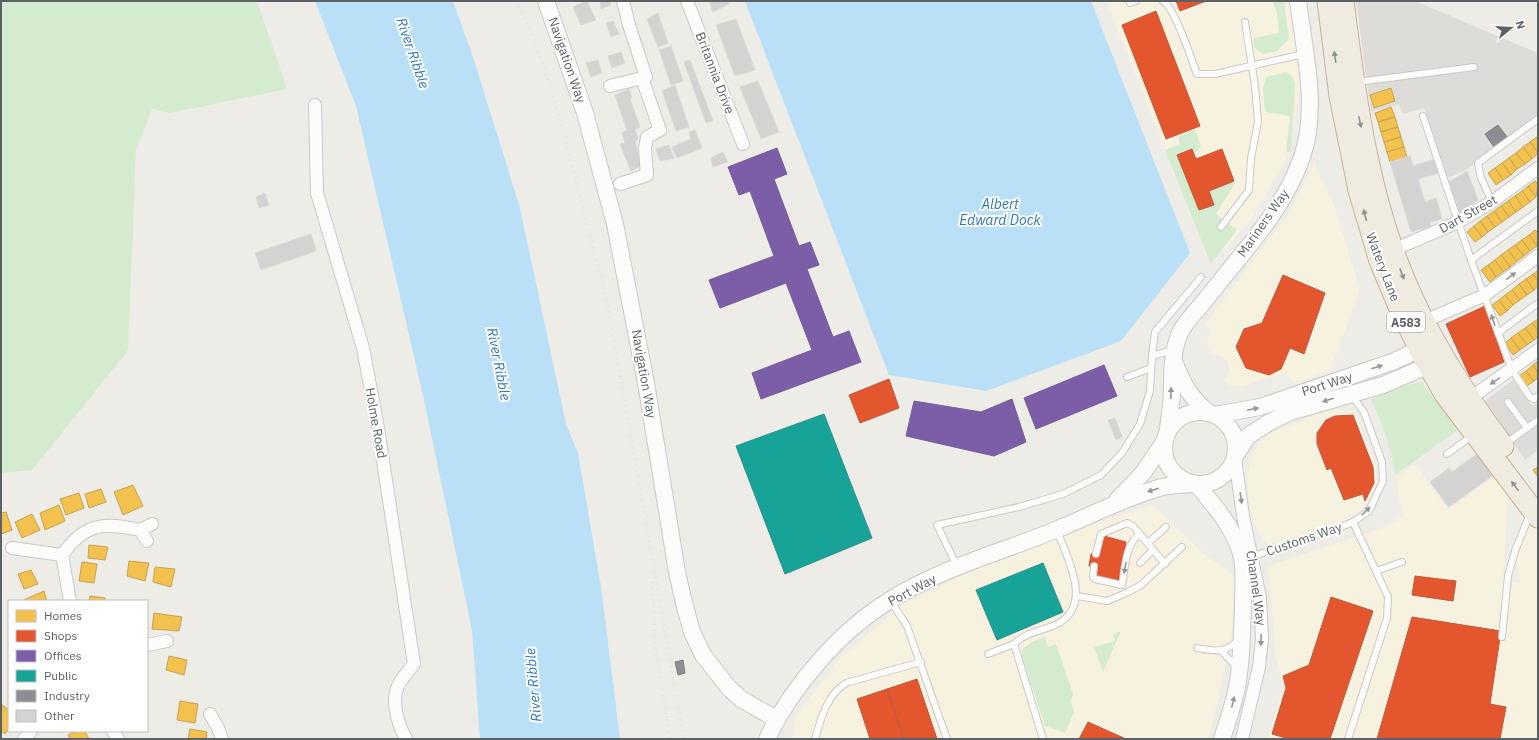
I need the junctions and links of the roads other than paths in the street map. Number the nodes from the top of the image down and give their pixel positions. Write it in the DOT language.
graph roads {
  1 [pos="547,1"];
  2 [pos="623,1"];
  3 [pos="687,1"];
  4 [pos="1129,1"];
  5 [pos="1136,1"];
  6 [pos="1163,1"];
  7 [pos="1298,1"];
  8 [pos="1328,1"];
  9 [pos="1343,1"];
  10 [pos="1245,22"];
  11 [pos="1304,54"];
  12 [pos="1252,66"];
  13 [pos="1474,67"];
  14 [pos="642,78"];
  15 [pos="1346,85"];
  16 [pos="610,86"];
  17 [pos="314,105"];
  18 [pos="1423,116"];
  19 [pos="1538,119"];
  20 [pos="743,144"];
  21 [pos="1538,168"];
  22 [pos="620,184"];
  23 [pos="1492,202"];
  24 [pos="1538,211"];
  25 [pos="1458,222"];
  26 [pos="1221,227"];
  27 [pos="1393,250"];
  28 [pos="1538,256"];
  29 [pos="1471,260"];
  30 [pos="1201,277"];
  31 [pos="1485,295"];
  32 [pos="1538,303"];
  33 [pos="1417,325"];
  34 [pos="1498,333"];
  35 [pos="1538,350"];
  36 [pos="1174,353"];
  37 [pos="1432,354"];
  38 [pos="1152,356"];
  39 [pos="1151,368"];
  40 [pos="1512,370"];
  41 [pos="1127,377"];
  42 [pos="1350,394"];
  43 [pos="1538,396"];
  44 [pos="1469,399"];
  45 [pos="1508,402"];
  46 [pos="1211,414"];
  47 [pos="1538,420"];
  48 [pos="1527,428"];
  49 [pos="1482,429"];
  50 [pos="1166,436"];
  51 [pos="1497,450"];
  52 [pos="1447,454"];
  53 [pos="1236,456"];
  54 [pos="1195,484"];
  55 [pos="1536,506"];
  56 [pos="1108,508"];
  57 [pos="1353,522"];
  58 [pos="152,524"];
  59 [pos="1166,527"];
  60 [pos="140,530"];
  61 [pos="1057,530"];
  62 [pos="1140,534"];
  63 [pos="147,541"];
  64 [pos="1148,544"];
  65 [pos="1182,547"];
  66 [pos="10,549"];
  67 [pos="1154,550"];
  68 [pos="1096,554"];
  69 [pos="62,555"];
  70 [pos="1253,556"];
  71 [pos="1402,562"];
  72 [pos="1140,563"];
  73 [pos="1165,564"];
  74 [pos="1094,566"];
  75 [pos="957,568"];
  76 [pos="1376,571"];
  77 [pos="1077,596"];
  78 [pos="70,600"];
  79 [pos="890,600"];
  80 [pos="1242,637"];
  81 [pos="1502,637"];
  82 [pos="167,641"];
  83 [pos="1014,644"];
  84 [pos="148,645"];
  85 [pos="1197,648"];
  86 [pos="1221,652"];
  87 [pos="988,654"];
  88 [pos="921,662"];
  89 [pos="1239,673"];
  90 [pos="210,714"];
  91 [pos="776,719"];
  92 [pos="222,739"];
  93 [pos="406,739"];
  94 [pos="767,739"];
  95 [pos="815,739"];
  96 [pos="948,739"];
  97 [pos="1043,739"];
  98 [pos="1222,739"];
  99 [pos="1242,739"];
  100 [pos="1348,739"];
  1 -- 91 [label="street, Navigation Way"];
  2 -- 14 [label="street"];
  3 -- 20 [label="street, Britannia Drive"];
  4 -- 5 [label="lane"];
  6 -- 12 [label="lane"];
  7 -- 11 [label="street, Mariners Way"];
  15 -- 8 [label="highway, Watery Lane / A583, one-way"];
  9 -- 15 [label="highway, Watery Lane / A583"];
  10 -- 12 [label="lane"];
  11 -- 12 [label="lane"];
  11 -- 36 [label="street, Mariners Way"];
  12 -- 26 [label="lane"];
  13 -- 15 [label="lane"];
  14 -- 16 [label="street"];
  14 -- 22 [label="street"];
  15 -- 27 [label="highway, Watery Lane / A583, one-way"];
  33 -- 15 [label="highway, Watery Lane / A583, one-way"];
  17 -- 93 [label="street, Holme Road"];
  18 -- 25 [label="lane"];
  19 -- 23 [label="lane"];
  21 -- 23 [label="street, Dart Street"];
  23 -- 25 [label="street, Dart Street"];
  24 -- 29 [label="lane"];
  25 -- 27 [label="street, Dart Street"];
  25 -- 29 [label="lane"];
  27 -- 33 [label="highway, Watery Lane / A583, one-way"];
  31 -- 28 [label="street, one-way"];
  29 -- 31 [label="lane"];
  30 -- 38 [label="lane"];
  31 -- 33 [label="street"];
  34 -- 31 [label="lane, one-way"];
  32 -- 34 [label="lane"];
  33 -- 37 [label="highway, Watery Lane / A583"];
  34 -- 40 [label="lane"];
  35 -- 40 [label="street"];
  36 -- 38 [label="lane"];
  36 -- 46 [label="street"];
  50 -- 36 [label="street, Mariners Way, one-way"];
  37 -- 42 [label="street, Port Way"];
  37 -- 44 [label="highway, Watery Lane / A583"];
  46 -- 37 [label="street, Port Way, one-way"];
  37 -- 49 [label="highway, Watery Lane / A583"];
  38 -- 39 [label="lane"];
  39 -- 41 [label="lane"];
  39 -- 75 [label="lane"];
  40 -- 43 [label="lane"];
  40 -- 44 [label="street, one-way"];
  42 -- 53 [label="street, Port Way, one-way"];
  57 -- 42 [label="lane, Customs Way, one-way"];
  44 -- 49 [label="highway, Watery Lane / A583"];
  45 -- 48 [label="lane"];
  46 -- 50 [label="street"];
  46 -- 53 [label="street"];
  47 -- 48 [label="lane"];
  48 -- 51 [label="lane"];
  49 -- 51 [label="highway, Watery Lane / A583"];
  49 -- 52 [label="lane"];
  50 -- 54 [label="street"];
  50 -- 56 [label="street, Port Way"];
  51 -- 55 [label="highway, Watery Lane / A583"];
  53 -- 54 [label="street"];
  53 -- 70 [label="street, Channel Way, one-way"];
  54 -- 56 [label="street, Port Way, one-way"];
  54 -- 80 [label="street, Channel Way"];
  55 -- 81 [label="lane"];
  56 -- 61 [label="street, Port Way"];
  57 -- 70 [label="lane, Customs Way"];
  57 -- 76 [label="lane"];
  58 -- 60 [label="street"];
  59 -- 64 [label="lane"];
  60 -- 63 [label="street"];
  60 -- 69 [label="street"];
  61 -- 75 [label="street, Port Way"];
  61 -- 77 [label="lane"];
  62 -- 64 [label="lane"];
  62 -- 68 [label="lane"];
  62 -- 74 [label="lane, one-way"];
  64 -- 67 [label="lane"];
  65 -- 73 [label="lane"];
  66 -- 69 [label="street"];
  67 -- 72 [label="lane"];
  67 -- 73 [label="lane"];
  69 -- 78 [label="street"];
  70 -- 99 [label="street, Channel Way, one-way"];
  71 -- 76 [label="lane"];
  73 -- 77 [label="lane"];
  75 -- 79 [label="street, Port Way"];
  76 -- 100 [label="lane"];
  77 -- 83 [label="lane"];
  79 -- 88 [label="lane"];
  79 -- 91 [label="street, Port Way"];
  80 -- 86 [label="lane"];
  80 -- 89 [label="street, Channel Way"];
  82 -- 84 [label="street"];
  83 -- 87 [label="lane"];
  83 -- 97 [label="lane"];
  85 -- 86 [label="lane"];
  86 -- 89 [label="lane"];
  88 -- 95 [label="lane"];
  88 -- 96 [label="lane"];
  98 -- 89 [label="street, Channel Way, one-way"];
  90 -- 92 [label="street"];
  91 -- 94 [label="street, Port Way"];
}
